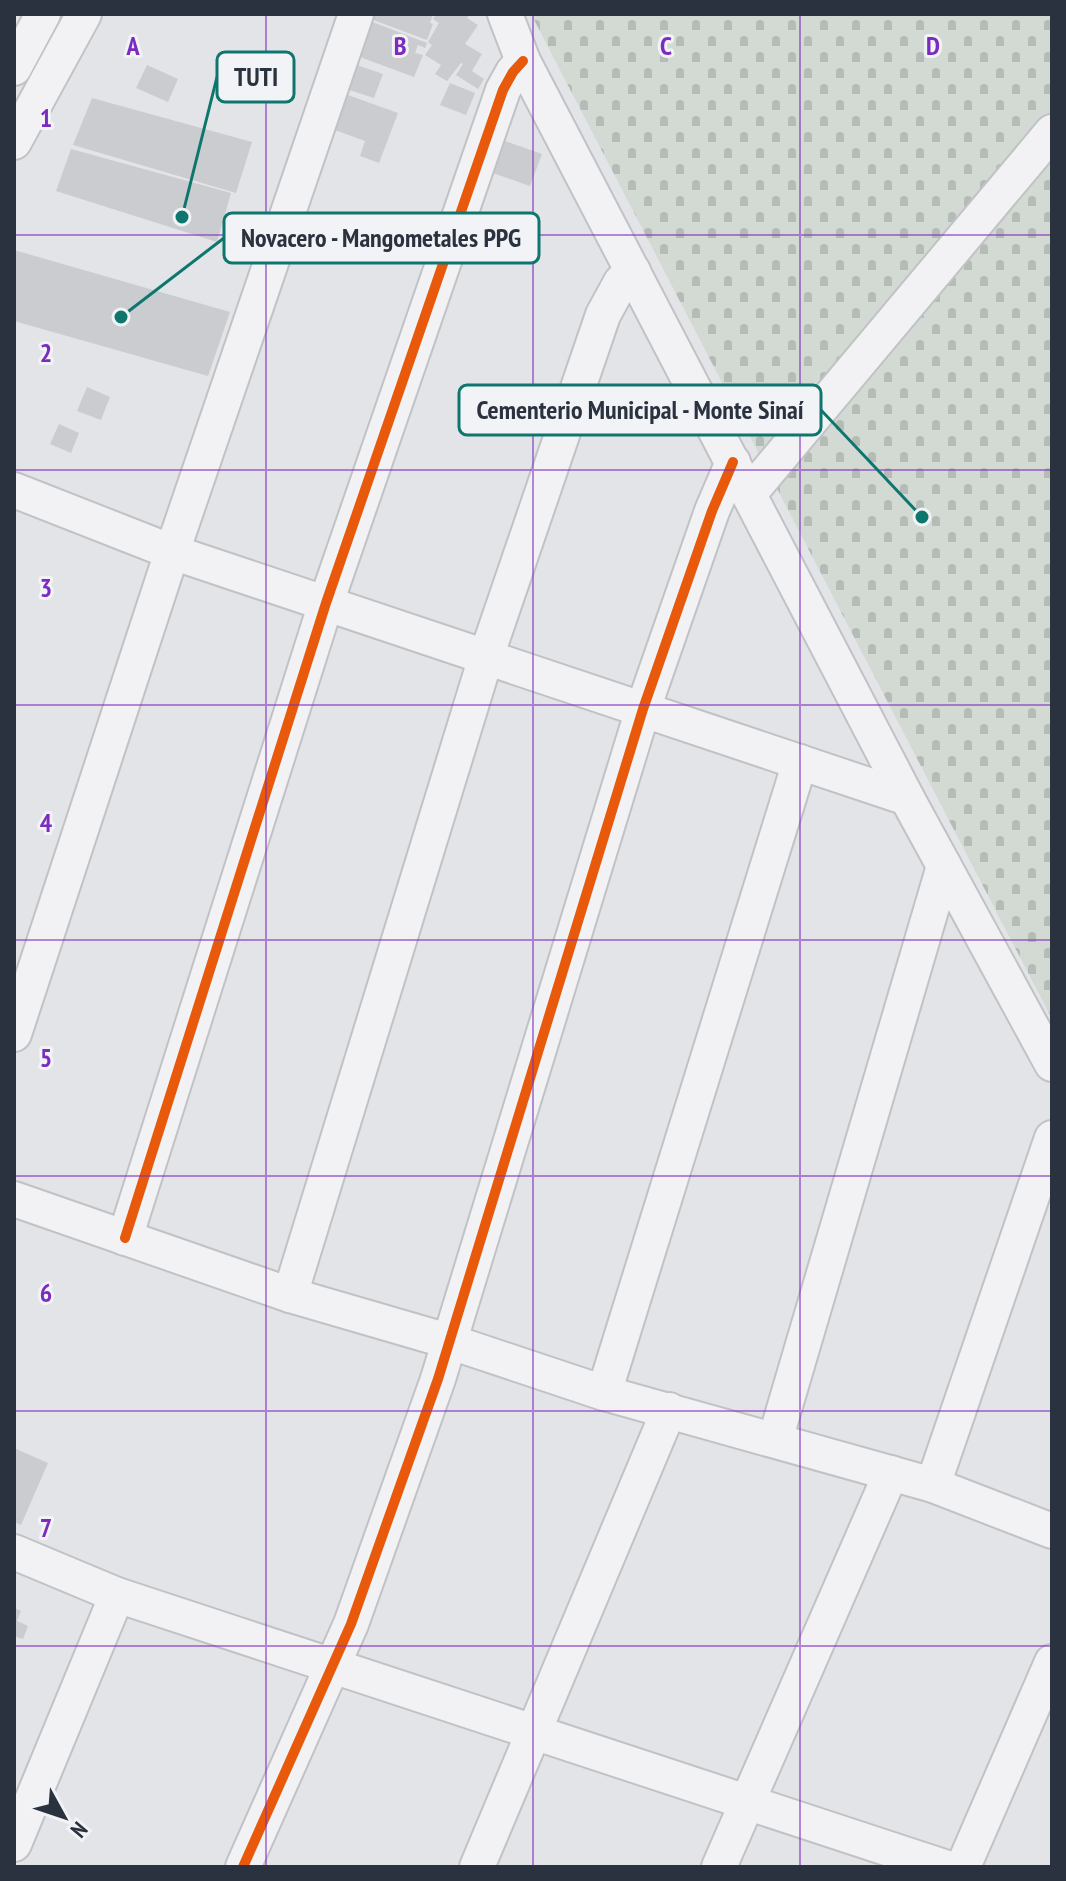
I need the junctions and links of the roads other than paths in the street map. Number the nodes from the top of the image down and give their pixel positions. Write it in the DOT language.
graph roads {
  1 [pos="43,14"];
  2 [pos="84,14"];
  3 [pos="356,14"];
  4 [pos="505,14"];
  5 [pos="523,61"];
  6 [pos="14,68"];
  7 [pos="1052,132"];
  8 [pos="14,142"];
  9 [pos="633,271"];
  10 [pos="733,462"];
  11 [pos="749,494"];
  12 [pos="15,495"];
  13 [pos="172,552"];
  14 [pos="326,603"];
  15 [pos="486,657"];
  16 [pos="643,709"];
  17 [pos="800,762"];
  18 [pos="907,798"];
  19 [pos="944,866"];
  20 [pos="14,1034"];
  21 [pos="1052,1064"];
  22 [pos="1052,1138"];
  23 [pos="14,1199"];
  24 [pos="125,1238"];
  25 [pos="290,1295"];
  26 [pos="448,1341"];
  27 [pos="604,1393"];
  28 [pos="669,1410"];
  29 [pos="775,1440"];
  30 [pos="891,1473"];
  31 [pos="933,1485"];
  32 [pos="1052,1531"];
  33 [pos="14,1552"];
  34 [pos="117,1595"];
  35 [pos="1052,1662"];
  36 [pos="333,1666"];
  37 [pos="534,1731"];
  38 [pos="748,1801"];
  39 [pos="14,1844"];
  40 [pos="243,1867"];
  41 [pos="477,1867"];
  42 [pos="719,1867"];
  43 [pos="944,1867"];
  44 [pos="963,1867"];
  1 -- 6 [label="street"];
  2 -- 8 [label="street"];
  3 -- 13 [label="street"];
  4 -- 5 [label="street"];
  5 -- 9 [label="street"];
  5 -- 14 [label="street"];
  7 -- 11 [label="street"];
  9 -- 10 [label="street"];
  9 -- 15 [label="street"];
  10 -- 11 [label="street"];
  10 -- 16 [label="street"];
  11 -- 18 [label="street"];
  12 -- 13 [label="street"];
  13 -- 14 [label="street"];
  13 -- 20 [label="street"];
  14 -- 15 [label="street"];
  14 -- 24 [label="street"];
  15 -- 16 [label="street"];
  15 -- 25 [label="street"];
  16 -- 17 [label="street"];
  16 -- 26 [label="street"];
  17 -- 18 [label="street"];
  17 -- 27 [label="street"];
  18 -- 19 [label="street"];
  19 -- 21 [label="street"];
  19 -- 29 [label="street"];
  22 -- 31 [label="street"];
  23 -- 24 [label="street"];
  24 -- 25 [label="street"];
  25 -- 26 [label="street"];
  26 -- 27 [label="street"];
  26 -- 36 [label="street"];
  27 -- 28 [label="street"];
  28 -- 29 [label="street"];
  28 -- 37 [label="street"];
  29 -- 30 [label="street"];
  30 -- 31 [label="street"];
  30 -- 38 [label="street"];
  31 -- 32 [label="street"];
  33 -- 34 [label="street"];
  34 -- 36 [label="street"];
  34 -- 39 [label="street"];
  35 -- 44 [label="street"];
  36 -- 37 [label="street"];
  36 -- 40 [label="street"];
  37 -- 38 [label="street"];
  37 -- 41 [label="street"];
  38 -- 42 [label="street"];
  38 -- 43 [label="street"];
}
